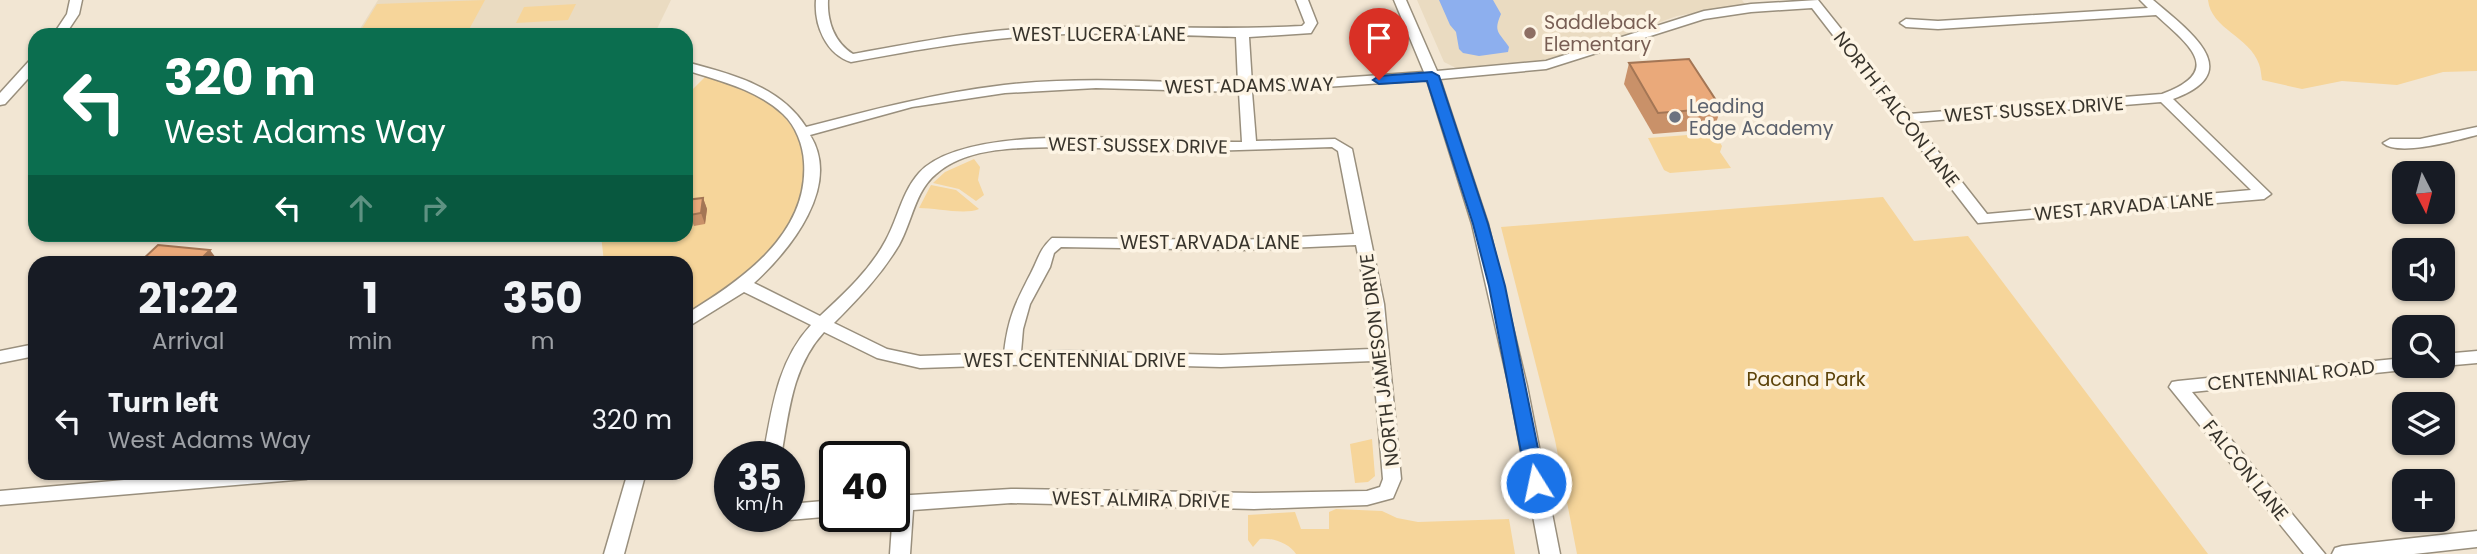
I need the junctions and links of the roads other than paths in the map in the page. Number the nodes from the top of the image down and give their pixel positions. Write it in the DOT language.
graph roads {
  1 [pos="76,0"];
  2 [pos="822,0"];
  3 [pos="1302,0"];
  4 [pos="1400,0"];
  5 [pos="2147,0"];
  6 [pos="1814,2"];
  7 [pos="2158,11"];
  8 [pos="1906,23"];
  9 [pos="64,28"];
  10 [pos="1242,33"];
  11 [pos="693,68"];
  12 [pos="28,71"];
  13 [pos="1432,76"];
  14 [pos="1246,88"];
  15 [pos="2164,98"];
  16 [pos="0,102"];
  17 [pos="1905,118"];
  18 [pos="2477,131"];
  19 [pos="805,132"];
  20 [pos="2390,143"];
  21 [pos="1341,145"];
  22 [pos="1248,146"];
  23 [pos="1983,219"];
  24 [pos="1364,239"];
  25 [pos="744,285"];
  26 [pos="693,318"];
  27 [pos="824,324"];
  28 [pos="28,351"];
  29 [pos="1381,355"];
  30 [pos="0,357"];
  31 [pos="1012,357"];
  32 [pos="2477,357"];
  33 [pos="2455,359"];
  34 [pos="2392,365"];
  35 [pos="2178,387"];
  36 [pos="775,441"];
  37 [pos="212,480"];
  38 [pos="635,480"];
  39 [pos="1387,493"];
  40 [pos="0,498"];
  41 [pos="910,502"];
  42 [pos="900,532"];
  43 [pos="2477,539"];
  44 [pos="614,554"];
  45 [pos="900,554"];
  46 [pos="1550,554"];
  47 [pos="2315,554"];
  48 [pos="2342,554"];
  1 -- 9 [label="street"];
  2 -- 10 [label="street, WEST LUCERA LANE"];
  3 -- 10 [label="street, WEST LUCERA LANE"];
  4 -- 13 [label="street"];
  5 -- 7 [label="street, WEST SUSSEX DRIVE"];
  6 -- 13 [label="street, WEST ADAMS WAY"];
  6 -- 17 [label="street, NORTH FALCON LANE"];
  7 -- 8 [label="street"];
  7 -- 15 [label="street, WEST SUSSEX DRIVE"];
  10 -- 14 [label="street"];
  11 -- 19 [label="street"];
  12 -- 16 [label="street"];
  13 -- 14 [label="street, WEST ADAMS WAY"];
  13 -- 46 [label="street"];
  14 -- 19 [label="street, WEST ADAMS WAY"];
  14 -- 22 [label="street"];
  15 -- 17 [label="street, WEST SUSSEX DRIVE"];
  15 -- 23 [label="street, WEST ARVADA LANE"];
  17 -- 23 [label="street, NORTH FALCON LANE"];
  18 -- 20 [label="street"];
  19 -- 25 [label="street"];
  21 -- 22 [label="street, WEST SUSSEX DRIVE"];
  21 -- 24 [label="street, NORTH JAMESON DRIVE"];
  22 -- 27 [label="street, WEST SUSSEX DRIVE"];
  24 -- 29 [label="street, NORTH JAMESON DRIVE"];
  24 -- 31 [label="street, WEST ARVADA LANE"];
  25 -- 26 [label="street"];
  25 -- 27 [label="street, WEST CENTENNIAL DRIVE"];
  27 -- 31 [label="street, WEST CENTENNIAL DRIVE"];
  27 -- 36 [label="street"];
  28 -- 30 [label="street"];
  29 -- 31 [label="street, WEST CENTENNIAL DRIVE"];
  29 -- 39 [label="street, NORTH JAMESON DRIVE"];
  32 -- 33 [label="street"];
  34 -- 35 [label="street, CENTENNIAL ROAD"];
  35 -- 47 [label="street, FALCON LANE"];
  37 -- 40 [label="street"];
  38 -- 44 [label="street"];
  39 -- 41 [label="street, WEST ALMIRA DRIVE"];
  42 -- 45 [label="street"];
  43 -- 48 [label="street"];
}
